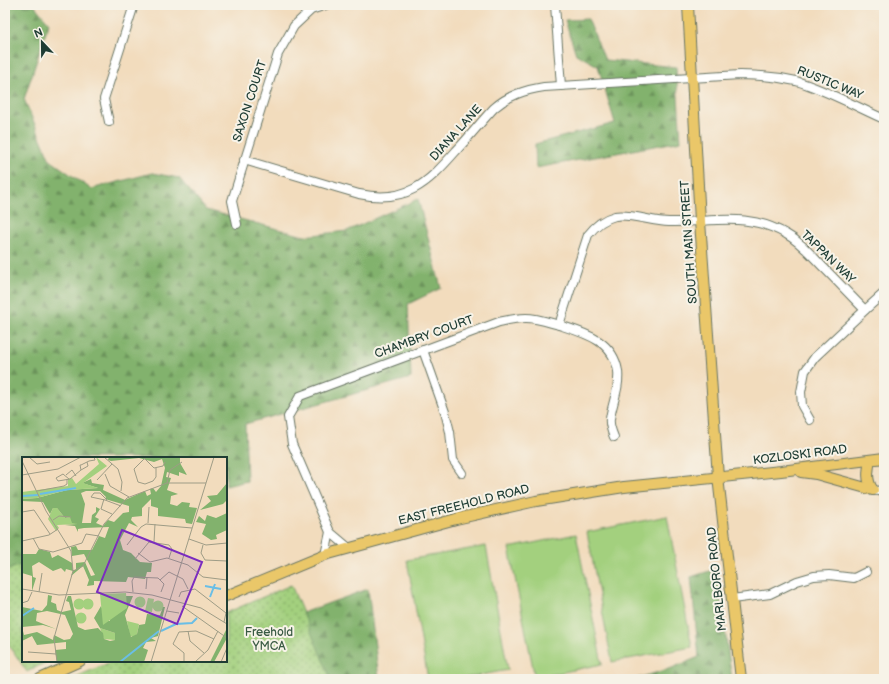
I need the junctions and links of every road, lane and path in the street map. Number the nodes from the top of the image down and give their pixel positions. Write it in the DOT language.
graph roads {
  1 [pos="134,5"];
  2 [pos="326,5"];
  3 [pos="555,5"];
  4 [pos="688,5"];
  5 [pos="692,78"];
  6 [pos="561,86"];
  7 [pos="884,119"];
  8 [pos="109,122"];
  9 [pos="244,160"];
  10 [pos="700,221"];
  11 [pos="237,224"];
  12 [pos="884,293"];
  13 [pos="865,310"];
  14 [pos="559,325"];
  15 [pos="423,350"];
  16 [pos="810,420"];
  17 [pos="614,437"];
  18 [pos="884,458"];
  19 [pos="870,460"];
  20 [pos="781,471"];
  21 [pos="462,473"];
  22 [pos="718,477"];
  23 [pos="873,490"];
  24 [pos="884,492"];
  25 [pos="330,532"];
  26 [pos="349,548"];
  27 [pos="325,555"];
  28 [pos="866,572"];
  29 [pos="227,596"];
  30 [pos="732,599"];
  31 [pos="78,662"];
  32 [pos="40,679"];
  33 [pos="741,679"];
  1 -- 8 [label="street"];
  2 -- 9 [label="street, SAXON COURT"];
  3 -- 6 [label="street"];
  4 -- 5 [label="main road, SOUTH MAIN STREET"];
  5 -- 6 [label="street, DIANA LANE"];
  5 -- 7 [label="street, RUSTIC WAY"];
  5 -- 10 [label="main road, SOUTH MAIN STREET"];
  6 -- 9 [label="street, DIANA LANE"];
  9 -- 11 [label="street, SAXON COURT"];
  10 -- 13 [label="street, TAPPAN WAY"];
  10 -- 14 [label="street, TAPPAN WAY"];
  10 -- 22 [label="main road, SOUTH MAIN STREET"];
  12 -- 13 [label="street"];
  13 -- 16 [label="street"];
  14 -- 15 [label="street, CHAMBRY COURT"];
  14 -- 17 [label="street, CHAMBRY COURT"];
  15 -- 21 [label="street"];
  15 -- 25 [label="street, CHAMBRY COURT"];
  18 -- 19 [label="main road, KOZLOSKI ROAD"];
  19 -- 20 [label="main road, KOZLOSKI ROAD"];
  19 -- 23 [label="main road"];
  20 -- 22 [label="main road, KOZLOSKI ROAD"];
  20 -- 23 [label="main road"];
  22 -- 26 [label="main road, EAST FREEHOLD ROAD"];
  22 -- 30 [label="main road, MARLBORO ROAD"];
  23 -- 24 [label="street"];
  25 -- 26 [label="street, CHAMBRY COURT"];
  25 -- 27 [label="street"];
  26 -- 27 [label="main road, EAST FREEHOLD ROAD"];
  27 -- 29 [label="main road, EAST FREEHOLD ROAD"];
  28 -- 30 [label="street"];
  30 -- 33 [label="main road, MARLBORO ROAD"];
  31 -- 32 [label="main road"];
}
